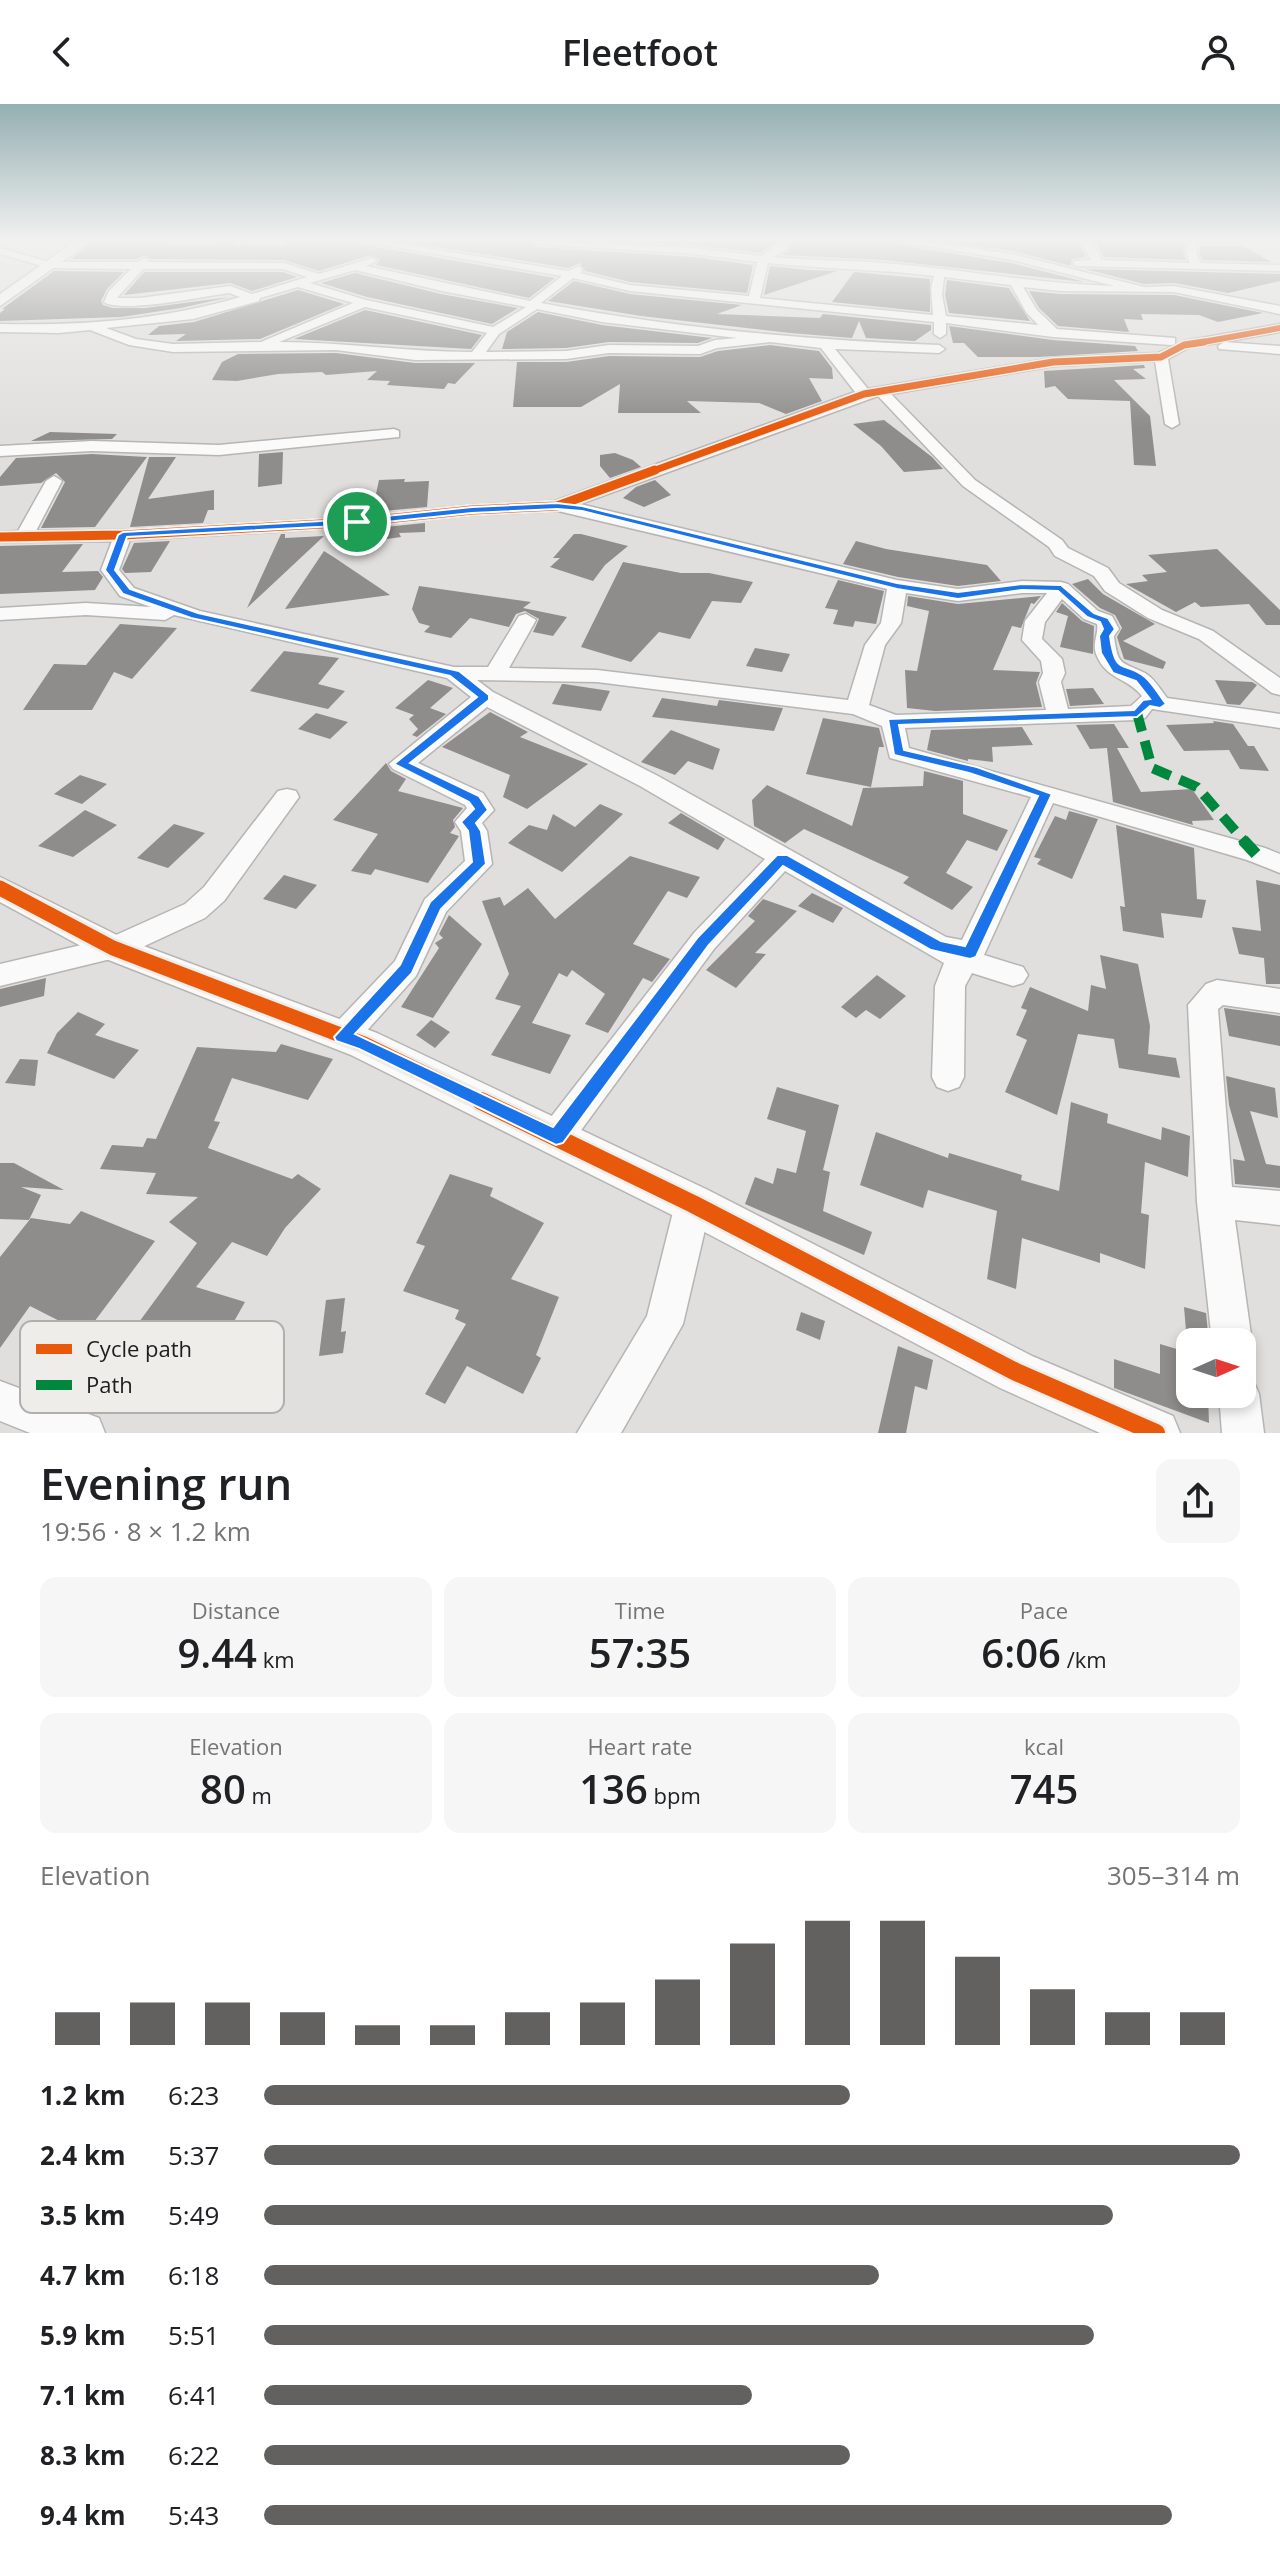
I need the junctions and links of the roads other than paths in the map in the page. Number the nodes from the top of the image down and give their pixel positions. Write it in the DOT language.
graph roads {
  1 [pos="239,303"];
  2 [pos="364,303"];
  3 [pos="527,303"];
  4 [pos="622,303"];
  5 [pos="759,303"];
  6 [pos="938,303"];
  7 [pos="1027,303"];
  8 [pos="1239,303"];
  9 [pos="1258,303"];
  10 [pos="533,304"];
  11 [pos="1252,305"];
  12 [pos="1280,310"];
  13 [pos="602,318"];
  14 [pos="942,322"];
  15 [pos="94,327"];
  16 [pos="838,327"];
  17 [pos="883,327"];
  18 [pos="0,328"];
  19 [pos="1280,328"];
  20 [pos="495,331"];
  21 [pos="1053,333"];
  22 [pos="767,339"];
  23 [pos="1189,344"];
  24 [pos="257,346"];
  25 [pos="939,349"];
  26 [pos="1280,350"];
  27 [pos="477,354"];
  28 [pos="1161,357"];
  29 [pos="939,380"];
  30 [pos="874,393"];
  31 [pos="1172,424"];
  32 [pos="394,434"];
  33 [pos="0,451"];
  34 [pos="54,481"];
  35 [pos="362,502"];
  36 [pos="557,506"];
  37 [pos="357,522"];
  38 [pos="123,535"];
  39 [pos="24,536"];
  40 [pos="0,537"];
  41 [pos="897,586"];
  42 [pos="1061,588"];
  43 [pos="0,614"];
  44 [pos="195,616"];
  45 [pos="526,620"];
  46 [pos="490,686"];
  47 [pos="1280,688"];
  48 [pos="1160,704"];
  49 [pos="857,708"];
  50 [pos="1059,718"];
  51 [pos="1280,721"];
  52 [pos="893,722"];
  53 [pos="1045,794"];
  54 [pos="287,797"];
  55 [pos="782,858"];
  56 [pos="1280,864"];
  57 [pos="0,888"];
  58 [pos="113,948"];
  59 [pos="948,952"];
  60 [pos="0,975"];
  61 [pos="1013,975"];
  62 [pos="1280,1001"];
  63 [pos="342,1037"];
  64 [pos="948,1077"];
  65 [pos="556,1137"];
  66 [pos="1215,1202"];
  67 [pos="693,1204"];
  68 [pos="1280,1208"];
  69 [pos="1230,1328"];
  70 [pos="0,1401"];
  71 [pos="1240,1408"];
  72 [pos="20,1409"];
  73 [pos="32,1413"];
  74 [pos="84,1433"];
  75 [pos="598,1433"];
  76 [pos="1156,1433"];
  77 [pos="1243,1433"];
  1 -- 15 [label="street"];
  2 -- 20 [label="street"];
  2 -- 24 [label="street"];
  3 -- 10 [label="street"];
  4 -- 13 [label="street"];
  5 -- 16 [label="street"];
  6 -- 14 [label="street"];
  7 -- 21 [label="street"];
  8 -- 11 [label="street"];
  9 -- 11 [label="street"];
  10 -- 13 [label="street"];
  10 -- 20 [label="street"];
  11 -- 12 [label="street"];
  13 -- 22 [label="street"];
  14 -- 16 [label="street"];
  14 -- 21 [label="street"];
  14 -- 25 [label="street"];
  15 -- 18 [label="street"];
  15 -- 24 [label="street"];
  16 -- 17 [label="street"];
  16 -- 22 [label="street"];
  16 -- 25 [label="street"];
  16 -- 30 [label="street"];
  19 -- 23 [label="street"];
  20 -- 27 [label="street"];
  21 -- 23 [label="street"];
  22 -- 27 [label="street"];
  23 -- 26 [label="street"];
  23 -- 28 [label="street"];
  24 -- 27 [label="street"];
  25 -- 29 [label="street"];
  28 -- 29 [label="street"];
  28 -- 31 [label="street"];
  29 -- 30 [label="street"];
  30 -- 36 [label="street"];
  30 -- 47 [label="street"];
  32 -- 33 [label="street"];
  34 -- 39 [label="street"];
  35 -- 37 [label="street"];
  36 -- 37 [label="street"];
  36 -- 41 [label="street"];
  37 -- 38 [label="street"];
  38 -- 39 [label="street"];
  38 -- 44 [label="street"];
  39 -- 40 [label="street"];
  41 -- 42 [label="street"];
  41 -- 49 [label="street"];
  42 -- 48 [label="street"];
  42 -- 50 [label="street"];
  43 -- 44 [label="street"];
  44 -- 46 [label="street"];
  45 -- 46 [label="street"];
  46 -- 49 [label="street"];
  46 -- 55 [label="street"];
  46 -- 63 [label="street"];
  48 -- 50 [label="street"];
  48 -- 51 [label="street"];
  49 -- 52 [label="street"];
  50 -- 52 [label="street"];
  52 -- 53 [label="street"];
  53 -- 56 [label="street"];
  53 -- 59 [label="street"];
  54 -- 58 [label="street"];
  55 -- 59 [label="street"];
  55 -- 65 [label="street"];
  57 -- 58 [label="street"];
  58 -- 60 [label="street"];
  58 -- 63 [label="street"];
  59 -- 61 [label="street"];
  59 -- 64 [label="street"];
  62 -- 66 [label="street"];
  63 -- 65 [label="street"];
  65 -- 67 [label="street"];
  66 -- 68 [label="street"];
  66 -- 69 [label="street"];
  67 -- 75 [label="street"];
  67 -- 76 [label="street"];
  70 -- 72 [label="street"];
  71 -- 77 [label="street"];
  73 -- 74 [label="street"];
}
